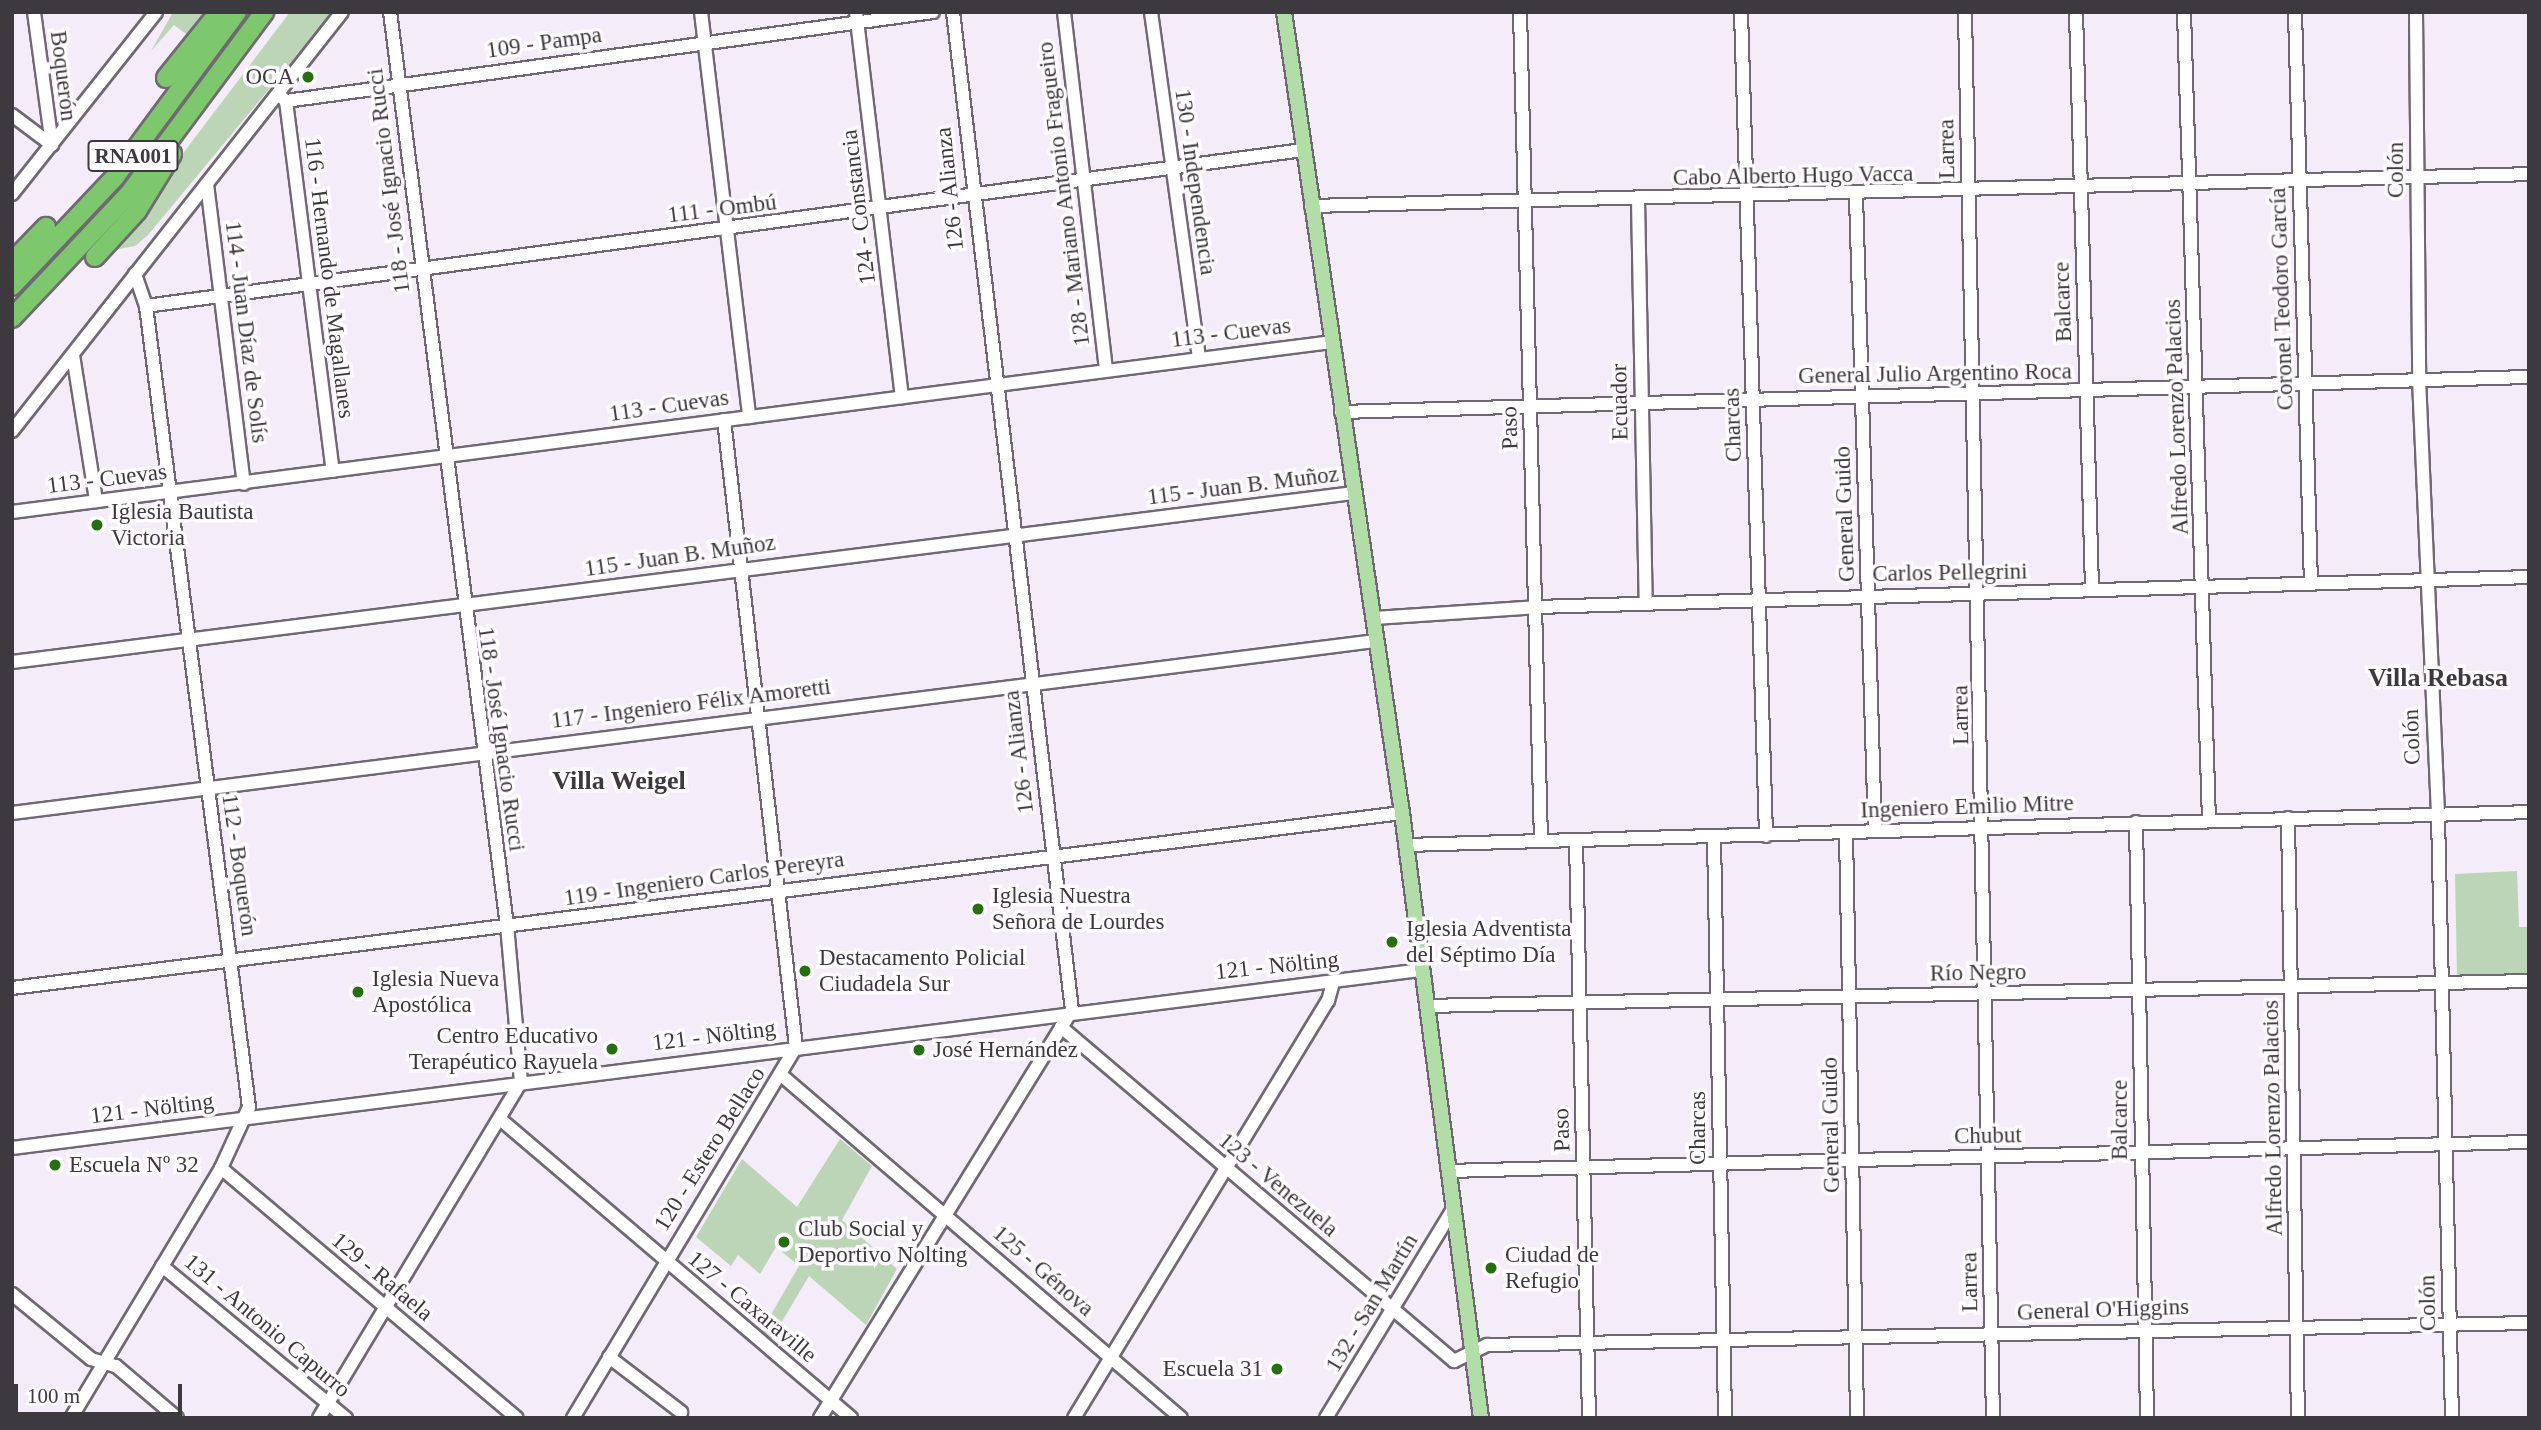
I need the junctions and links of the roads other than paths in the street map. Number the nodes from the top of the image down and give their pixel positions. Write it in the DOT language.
graph roads {
  1 [pos="34,12"];
  2 [pos="156,12"];
  3 [pos="219,12"];
  4 [pos="237,12"];
  5 [pos="264,12"];
  6 [pos="342,12"];
  7 [pos="390,12"];
  8 [pos="701,12"];
  9 [pos="933,12"];
  10 [pos="953,12"];
  11 [pos="1064,12"];
  12 [pos="1151,12"];
  13 [pos="1284,12"];
  14 [pos="1520,12"];
  15 [pos="1741,12"];
  16 [pos="1965,12"];
  17 [pos="2076,12"];
  18 [pos="2185,12"];
  19 [pos="2295,12"];
  20 [pos="2416,12"];
  21 [pos="856,18"];
  22 [pos="705,43"];
  23 [pos="166,78"];
  24 [pos="216,78"];
  25 [pos="398,85"];
  26 [pos="281,98"];
  27 [pos="12,115"];
  28 [pos="52,145"];
  29 [pos="1303,150"];
  30 [pos="1171,170"];
  31 [pos="2529,174"];
  32 [pos="2417,177"];
  33 [pos="2300,182"];
  34 [pos="1083,183"];
  35 [pos="207,184"];
  36 [pos="2189,186"];
  37 [pos="2080,188"];
  38 [pos="1969,192"];
  39 [pos="12,194"];
  40 [pos="971,196"];
  41 [pos="1856,196"];
  42 [pos="1746,198"];
  43 [pos="1638,200"];
  44 [pos="1524,202"];
  45 [pos="1311,206"];
  46 [pos="881,209"];
  47 [pos="46,227"];
  48 [pos="727,229"];
  49 [pos="95,257"];
  50 [pos="12,262"];
  51 [pos="420,269"];
  52 [pos="135,274"];
  53 [pos="309,285"];
  54 [pos="12,286"];
  55 [pos="221,298"];
  56 [pos="146,306"];
  57 [pos="12,318"];
  58 [pos="1331,342"];
  59 [pos="73,355"];
  60 [pos="1199,358"];
  61 [pos="1107,370"];
  62 [pos="2529,377"];
  63 [pos="2419,379"];
  64 [pos="2307,384"];
  65 [pos="994,386"];
  66 [pos="2197,386"];
  67 [pos="1975,392"];
  68 [pos="2087,392"];
  69 [pos="1863,396"];
  70 [pos="902,397"];
  71 [pos="1753,398"];
  72 [pos="1641,401"];
  73 [pos="1531,404"];
  74 [pos="1341,412"];
  75 [pos="748,416"];
  76 [pos="724,419"];
  77 [pos="12,431"];
  78 [pos="444,458"];
  79 [pos="333,471"];
  80 [pos="244,484"];
  81 [pos="169,492"];
  82 [pos="1354,493"];
  83 [pos="96,501"];
  84 [pos="12,512"];
  85 [pos="1013,536"];
  86 [pos="739,569"];
  87 [pos="2529,577"];
  88 [pos="2429,579"];
  89 [pos="2311,584"];
  90 [pos="2204,588"];
  91 [pos="2092,590"];
  92 [pos="1979,594"];
  93 [pos="1868,596"];
  94 [pos="1759,599"];
  95 [pos="1646,603"];
  96 [pos="463,606"];
  97 [pos="1537,607"];
  98 [pos="1373,618"];
  99 [pos="190,640"];
  100 [pos="1376,641"];
  101 [pos="12,662"];
  102 [pos="1032,684"];
  103 [pos="758,716"];
  104 [pos="480,753"];
  105 [pos="207,789"];
  106 [pos="2529,812"];
  107 [pos="12,813"];
  108 [pos="1402,813"];
  109 [pos="2438,816"];
  110 [pos="2288,818"];
  111 [pos="2209,820"];
  112 [pos="2136,822"];
  113 [pos="1985,826"];
  114 [pos="1875,831"];
  115 [pos="1846,832"];
  116 [pos="1766,836"];
  117 [pos="1714,838"];
  118 [pos="1541,841"];
  119 [pos="1576,841"];
  120 [pos="1406,845"];
  121 [pos="1053,856"];
  122 [pos="780,890"];
  123 [pos="507,926"];
  124 [pos="230,960"];
  125 [pos="1422,970"];
  126 [pos="2529,981"];
  127 [pos="1333,982"];
  128 [pos="2443,982"];
  129 [pos="2291,985"];
  130 [pos="12,988"];
  131 [pos="2140,990"];
  132 [pos="1986,994"];
  133 [pos="1849,996"];
  134 [pos="1718,998"];
  135 [pos="1579,1002"];
  136 [pos="1427,1006"];
  137 [pos="1072,1010"];
  138 [pos="1061,1027"];
  139 [pos="796,1047"];
  140 [pos="780,1074"];
  141 [pos="520,1082"];
  142 [pos="249,1118"];
  143 [pos="500,1119"];
  144 [pos="2529,1142"];
  145 [pos="2447,1144"];
  146 [pos="2293,1147"];
  147 [pos="12,1148"];
  148 [pos="2141,1152"];
  149 [pos="1988,1157"];
  150 [pos="1853,1159"];
  151 [pos="1718,1160"];
  152 [pos="1584,1165"];
  153 [pos="221,1168"];
  154 [pos="1227,1169"];
  155 [pos="1448,1171"];
  156 [pos="1453,1209"];
  157 [pos="944,1213"];
  158 [pos="666,1261"];
  159 [pos="162,1266"];
  160 [pos="12,1294"];
  161 [pos="385,1308"];
  162 [pos="1391,1309"];
  163 [pos="2529,1323"];
  164 [pos="2297,1325"];
  165 [pos="2449,1325"];
  166 [pos="2145,1331"];
  167 [pos="1992,1334"];
  168 [pos="1857,1337"];
  169 [pos="1724,1339"];
  170 [pos="1587,1343"];
  171 [pos="1471,1353"];
  172 [pos="609,1357"];
  173 [pos="1111,1357"];
  174 [pos="104,1362"];
  175 [pos="831,1400"];
  176 [pos="328,1402"];
  177 [pos="681,1412"];
  178 [pos="71,1418"];
  179 [pos="177,1418"];
  180 [pos="319,1418"];
  181 [pos="346,1418"];
  182 [pos="517,1418"];
  183 [pos="573,1418"];
  184 [pos="820,1418"];
  185 [pos="850,1418"];
  186 [pos="1074,1418"];
  187 [pos="1181,1418"];
  188 [pos="1326,1418"];
  189 [pos="1480,1418"];
  190 [pos="1588,1418"];
  191 [pos="1725,1418"];
  192 [pos="1857,1418"];
  193 [pos="1993,1418"];
  194 [pos="2147,1418"];
  195 [pos="2298,1418"];
  196 [pos="2452,1418"];
  1 -- 28 [label="street, Boquerón"];
  2 -- 28 [label="street"];
  3 -- 23 [label="highway"];
  4 -- 54 [label="highway, RNA001"];
  5 -- 24 [label="highway, RNA001"];
  6 -- 26 [label="street"];
  7 -- 25 [label="street, 118 - José Ignacio Rucci"];
  8 -- 22 [label="street"];
  9 -- 21 [label="street, 109 - Pampa"];
  10 -- 40 [label="street, 126 - Alianza"];
  11 -- 34 [label="street, 128 - Mariano Antonio Fragueiro"];
  12 -- 30 [label="street, 130 - Independencia"];
  13 -- 29 [label="main road"];
  14 -- 44 [label="street, Paso"];
  15 -- 42 [label="street, Charcas"];
  16 -- 38 [label="street, Larrea"];
  17 -- 37 [label="street, Balcarce"];
  18 -- 36 [label="street, Alfredo Lorenzo Palacios"];
  19 -- 33 [label="street, Coronel Teodoro García"];
  20 -- 32 [label="street, Colón"];
  21 -- 22 [label="street, 109 - Pampa"];
  21 -- 46 [label="street, 124 - Constancia"];
  22 -- 25 [label="street, 109 - Pampa"];
  22 -- 48 [label="street"];
  24 -- 49 [label="highway"];
  24 -- 57 [label="highway, RNA001"];
  25 -- 26 [label="street, 109 - Pampa"];
  25 -- 51 [label="street, 118 - José Ignacio Rucci"];
  26 -- 35 [label="street"];
  26 -- 53 [label="street, 116 - Hernando de Magallanes"];
  27 -- 28 [label="street"];
  28 -- 39 [label="street"];
  29 -- 30 [label="street, 111 - Ombú"];
  29 -- 45 [label="main road"];
  30 -- 34 [label="street, 111 - Ombú"];
  30 -- 60 [label="street, 130 - Independencia"];
  31 -- 32 [label="street, Cabo Alberto Hugo Vacca"];
  32 -- 33 [label="street, Cabo Alberto Hugo Vacca"];
  32 -- 63 [label="street, Colón"];
  33 -- 36 [label="street, Cabo Alberto Hugo Vacca"];
  33 -- 64 [label="street, Coronel Teodoro García"];
  34 -- 40 [label="street, 111 - Ombú"];
  34 -- 61 [label="street, 128 - Mariano Antonio Fragueiro"];
  35 -- 52 [label="street"];
  35 -- 55 [label="street, 114 - Juan Díaz de Solís"];
  36 -- 37 [label="street, Cabo Alberto Hugo Vacca"];
  36 -- 66 [label="street, Alfredo Lorenzo Palacios"];
  37 -- 38 [label="street, Cabo Alberto Hugo Vacca"];
  37 -- 68 [label="street, Balcarce"];
  38 -- 41 [label="street, Cabo Alberto Hugo Vacca"];
  38 -- 67 [label="street, Larrea"];
  40 -- 46 [label="street, 111 - Ombú"];
  40 -- 65 [label="street, 126 - Alianza"];
  41 -- 42 [label="street, Cabo Alberto Hugo Vacca"];
  41 -- 69 [label="street, General Guido"];
  42 -- 43 [label="street, Cabo Alberto Hugo Vacca"];
  42 -- 71 [label="street, Charcas"];
  43 -- 44 [label="street, Cabo Alberto Hugo Vacca"];
  43 -- 72 [label="street, Ecuador"];
  44 -- 45 [label="street, Cabo Alberto Hugo Vacca"];
  44 -- 73 [label="street, Paso"];
  45 -- 58 [label="main road"];
  46 -- 48 [label="street, 111 - Ombú"];
  46 -- 70 [label="street, 124 - Constancia"];
  47 -- 50 [label="highway"];
  48 -- 51 [label="street, 111 - Ombú"];
  48 -- 75 [label="street"];
  51 -- 53 [label="street, 111 - Ombú"];
  51 -- 78 [label="street, 118 - José Ignacio Rucci"];
  52 -- 56 [label="street, 112 - Boquerón"];
  52 -- 59 [label="street"];
  53 -- 55 [label="street, 111 - Ombú"];
  53 -- 79 [label="street, 116 - Hernando de Magallanes"];
  55 -- 56 [label="street, 111 - Ombú"];
  55 -- 80 [label="street, 114 - Juan Díaz de Solís"];
  56 -- 81 [label="street, 112 - Boquerón"];
  58 -- 60 [label="street, 113 - Cuevas"];
  58 -- 74 [label="main road"];
  59 -- 77 [label="street"];
  59 -- 83 [label="street"];
  60 -- 61 [label="street, 113 - Cuevas"];
  61 -- 65 [label="street, 113 - Cuevas"];
  62 -- 63 [label="street, General Julio Argentino Roca"];
  63 -- 64 [label="street, General Julio Argentino Roca"];
  63 -- 88 [label="street, Colón"];
  64 -- 66 [label="street, General Julio Argentino Roca"];
  64 -- 89 [label="street, Coronel Teodoro García"];
  65 -- 70 [label="street, 113 - Cuevas"];
  65 -- 85 [label="street, 126 - Alianza"];
  66 -- 68 [label="street, General Julio Argentino Roca"];
  66 -- 90 [label="street, Alfredo Lorenzo Palacios"];
  67 -- 68 [label="street, General Julio Argentino Roca"];
  67 -- 69 [label="street, General Julio Argentino Roca"];
  67 -- 92 [label="street, Larrea"];
  68 -- 91 [label="street, Balcarce"];
  69 -- 71 [label="street, General Julio Argentino Roca"];
  69 -- 93 [label="street, General Guido"];
  70 -- 75 [label="street, 113 - Cuevas"];
  71 -- 72 [label="street, General Julio Argentino Roca"];
  71 -- 94 [label="street, Charcas"];
  72 -- 73 [label="street, General Julio Argentino Roca"];
  72 -- 95 [label="street, Ecuador"];
  73 -- 74 [label="street, General Julio Argentino Roca"];
  73 -- 97 [label="street, Paso"];
  74 -- 82 [label="main road"];
  75 -- 76 [label="street, 113 - Cuevas"];
  76 -- 78 [label="street, 113 - Cuevas"];
  76 -- 86 [label="street"];
  78 -- 79 [label="street, 113 - Cuevas"];
  78 -- 96 [label="street, 118 - José Ignacio Rucci"];
  79 -- 80 [label="street, 113 - Cuevas"];
  80 -- 81 [label="street, 113 - Cuevas"];
  81 -- 83 [label="street, 113 - Cuevas"];
  81 -- 99 [label="street, 112 - Boquerón"];
  82 -- 85 [label="street, 115 - Juan B. Muñoz"];
  82 -- 98 [label="main road"];
  83 -- 84 [label="street, 113 - Cuevas"];
  85 -- 86 [label="street, 115 - Juan B. Muñoz"];
  85 -- 102 [label="street, 126 - Alianza"];
  86 -- 96 [label="street, 115 - Juan B. Muñoz"];
  86 -- 103 [label="street"];
  87 -- 88 [label="street, Carlos Pellegrini"];
  88 -- 89 [label="street, Carlos Pellegrini"];
  88 -- 109 [label="street, Colón"];
  89 -- 90 [label="street, Carlos Pellegrini"];
  90 -- 91 [label="street, Carlos Pellegrini"];
  90 -- 111 [label="street, Alfredo Lorenzo Palacios"];
  91 -- 92 [label="street, Carlos Pellegrini"];
  92 -- 93 [label="street, Carlos Pellegrini"];
  92 -- 113 [label="street, Larrea"];
  93 -- 94 [label="street, Carlos Pellegrini"];
  93 -- 114 [label="street, General Guido"];
  94 -- 95 [label="street, Carlos Pellegrini"];
  94 -- 116 [label="street, Charcas"];
  95 -- 97 [label="street, Carlos Pellegrini"];
  96 -- 99 [label="street, 115 - Juan B. Muñoz"];
  96 -- 104 [label="street, 118 - José Ignacio Rucci"];
  97 -- 98 [label="street, Carlos Pellegrini"];
  97 -- 118 [label="street, Paso"];
  98 -- 100 [label="main road"];
  99 -- 101 [label="street, 115 - Juan B. Muñoz"];
  99 -- 105 [label="street, 112 - Boquerón"];
  100 -- 102 [label="street, 117 - Ingeniero Félix Amoretti"];
  100 -- 108 [label="main road"];
  102 -- 103 [label="street, 117 - Ingeniero Félix Amoretti"];
  102 -- 121 [label="street, 126 - Alianza"];
  103 -- 104 [label="street, 117 - Ingeniero Félix Amoretti"];
  103 -- 122 [label="street"];
  104 -- 105 [label="street, 117 - Ingeniero Félix Amoretti"];
  104 -- 123 [label="street, 118 - José Ignacio Rucci"];
  105 -- 107 [label="street, 117 - Ingeniero Félix Amoretti"];
  105 -- 124 [label="street, 112 - Boquerón"];
  106 -- 109 [label="street, Ingeniero Emilio Mitre"];
  108 -- 120 [label="main road"];
  108 -- 121 [label="street, 119 - Ingeniero Carlos Pereyra"];
  109 -- 110 [label="street, Ingeniero Emilio Mitre"];
  109 -- 128 [label="street, Colón"];
  110 -- 111 [label="street, Ingeniero Emilio Mitre"];
  110 -- 129 [label="street, Alfredo Lorenzo Palacios"];
  111 -- 112 [label="street, Ingeniero Emilio Mitre"];
  112 -- 113 [label="street, Ingeniero Emilio Mitre"];
  112 -- 131 [label="street, Balcarce"];
  113 -- 114 [label="street, Ingeniero Emilio Mitre"];
  113 -- 132 [label="street, Larrea"];
  114 -- 115 [label="street, Ingeniero Emilio Mitre"];
  115 -- 116 [label="street, Ingeniero Emilio Mitre"];
  115 -- 133 [label="street, General Guido"];
  116 -- 117 [label="street, Ingeniero Emilio Mitre"];
  117 -- 119 [label="street, Ingeniero Emilio Mitre"];
  117 -- 134 [label="street, Charcas"];
  118 -- 119 [label="street, Ingeniero Emilio Mitre"];
  118 -- 120 [label="street, Ingeniero Emilio Mitre"];
  119 -- 135 [label="street, Paso"];
  120 -- 125 [label="main road"];
  121 -- 122 [label="street, 119 - Ingeniero Carlos Pereyra"];
  121 -- 137 [label="street, 126 - Alianza"];
  122 -- 123 [label="street, 119 - Ingeniero Carlos Pereyra"];
  122 -- 139 [label="street"];
  123 -- 124 [label="street, 119 - Ingeniero Carlos Pereyra"];
  123 -- 141 [label="street, 118 - José Ignacio Rucci"];
  124 -- 130 [label="street, 119 - Ingeniero Carlos Pereyra"];
  124 -- 142 [label="street, 112 - Boquerón"];
  125 -- 127 [label="street, 121 - Nölting"];
  125 -- 136 [label="main road"];
  126 -- 128 [label="street, Río Negro"];
  127 -- 137 [label="street, 121 - Nölting"];
  127 -- 154 [label="street"];
  128 -- 129 [label="street, Río Negro"];
  128 -- 145 [label="street, Colón"];
  129 -- 131 [label="street, Río Negro"];
  129 -- 146 [label="street, Alfredo Lorenzo Palacios"];
  131 -- 132 [label="street, Río Negro"];
  131 -- 148 [label="street, Balcarce"];
  132 -- 133 [label="street, Río Negro"];
  132 -- 149 [label="street, Larrea"];
  133 -- 134 [label="street, Río Negro"];
  133 -- 150 [label="street, General Guido"];
  134 -- 135 [label="street, Río Negro"];
  134 -- 151 [label="street, Charcas"];
  135 -- 136 [label="street, Río Negro"];
  135 -- 152 [label="street, Paso"];
  136 -- 155 [label="main road"];
  137 -- 138 [label="street"];
  137 -- 139 [label="street, 121 - Nölting"];
  138 -- 154 [label="street, 123 - Venezuela"];
  138 -- 157 [label="street"];
  139 -- 140 [label="street, 120 - Estero Bellaco"];
  139 -- 141 [label="street, 121 - Nölting"];
  140 -- 157 [label="street, 125 - Génova"];
  140 -- 158 [label="street, 120 - Estero Bellaco"];
  141 -- 142 [label="street, 121 - Nölting"];
  141 -- 143 [label="street"];
  142 -- 147 [label="street, 121 - Nölting"];
  142 -- 153 [label="street"];
  143 -- 158 [label="street, 127 - Caxaraville"];
  143 -- 161 [label="street"];
  144 -- 145 [label="street, Chubut"];
  145 -- 146 [label="street, Chubut"];
  145 -- 165 [label="street, Colón"];
  146 -- 148 [label="street, Chubut"];
  146 -- 164 [label="street, Alfredo Lorenzo Palacios"];
  148 -- 149 [label="street, Chubut"];
  148 -- 166 [label="street, Balcarce"];
  149 -- 150 [label="street, Chubut"];
  149 -- 167 [label="street, Larrea"];
  150 -- 151 [label="street, Chubut"];
  150 -- 168 [label="street, General Guido"];
  151 -- 152 [label="street, Chubut"];
  151 -- 169 [label="street, Charcas"];
  152 -- 155 [label="street, Chubut"];
  152 -- 170 [label="street, Paso"];
  153 -- 159 [label="street"];
  153 -- 161 [label="street, 129 - Rafaela"];
  154 -- 162 [label="street, 123 - Venezuela"];
  154 -- 173 [label="street"];
  155 -- 156 [label="main road"];
  156 -- 162 [label="street, 132 - San Martín"];
  156 -- 171 [label="main road"];
  157 -- 173 [label="street, 125 - Génova"];
  157 -- 175 [label="street"];
  158 -- 172 [label="street, 120 - Estero Bellaco"];
  158 -- 175 [label="street, 127 - Caxaraville"];
  159 -- 174 [label="street"];
  159 -- 176 [label="street, 131 - Antonio Capurro"];
  160 -- 174 [label="street"];
  161 -- 176 [label="street"];
  161 -- 182 [label="street, 129 - Rafaela"];
  162 -- 171 [label="street, 123 - Venezuela"];
  162 -- 188 [label="street, 132 - San Martín"];
  163 -- 165 [label="street, General O'Higgins"];
  164 -- 165 [label="street, General O'Higgins"];
  164 -- 166 [label="street, General O'Higgins"];
  164 -- 195 [label="street, Alfredo Lorenzo Palacios"];
  165 -- 196 [label="street, Colón"];
  166 -- 167 [label="street, General O'Higgins"];
  166 -- 194 [label="street, Balcarce"];
  167 -- 168 [label="street, General O'Higgins"];
  167 -- 193 [label="street, Larrea"];
  168 -- 169 [label="street, General O'Higgins"];
  168 -- 192 [label="street, General Guido"];
  169 -- 170 [label="street, General O'Higgins"];
  169 -- 191 [label="street, Charcas"];
  170 -- 171 [label="street, General O'Higgins"];
  170 -- 190 [label="street, Paso"];
  171 -- 189 [label="main road"];
  172 -- 177 [label="street"];
  172 -- 183 [label="street, 120 - Estero Bellaco"];
  173 -- 186 [label="street"];
  173 -- 187 [label="street, 125 - Génova"];
  174 -- 178 [label="street"];
  174 -- 179 [label="street"];
  175 -- 184 [label="street"];
  175 -- 185 [label="street, 127 - Caxaraville"];
  176 -- 180 [label="street"];
  176 -- 181 [label="street, 131 - Antonio Capurro"];
}
